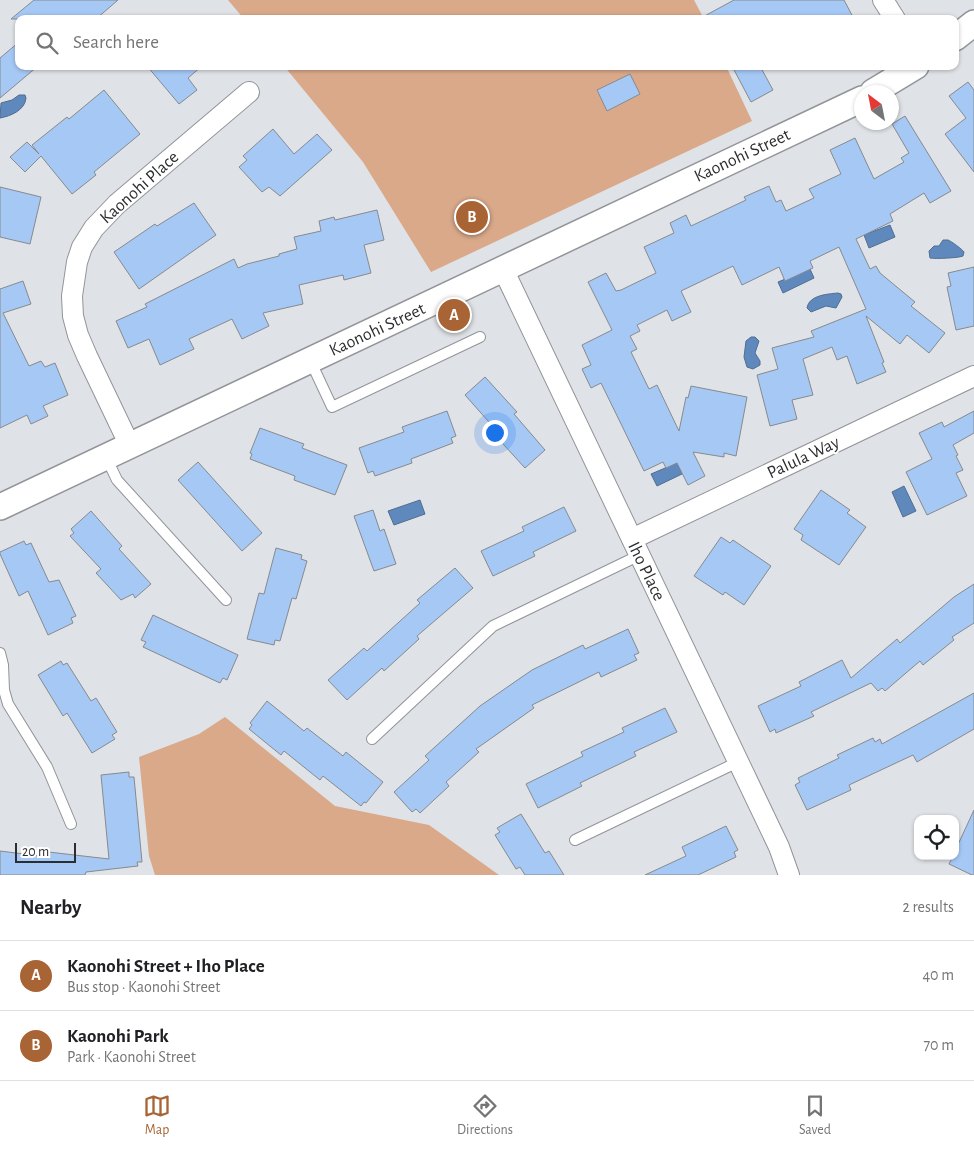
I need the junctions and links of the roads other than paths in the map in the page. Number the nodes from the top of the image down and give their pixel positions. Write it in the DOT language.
graph roads {
  1 [pos="883,0"];
  2 [pos="893,15"];
  3 [pos="974,23"];
  4 [pos="959,35"];
  5 [pos="910,70"];
  6 [pos="885,85"];
  7 [pos="249,92"];
  8 [pos="854,103"];
  9 [pos="503,269"];
  10 [pos="480,337"];
  11 [pos="310,360"];
  12 [pos="974,376"];
  13 [pos="130,446"];
  14 [pos="106,457"];
  15 [pos="0,508"];
  16 [pos="636,547"];
  17 [pos="226,600"];
  18 [pos="0,653"];
  19 [pos="372,739"];
  20 [pos="738,762"];
  21 [pos="71,824"];
  22 [pos="575,840"];
  23 [pos="789,875"];
  1 -- 2 [label="street"];
  3 -- 4 [label="street"];
  5 -- 6 [label="street"];
  7 -- 13 [label="street, Kaonohi Place"];
  8 -- 9 [label="street, Kaonohi Street"];
  9 -- 11 [label="street, Kaonohi Street"];
  9 -- 16 [label="street, Iho Place"];
  10 -- 11 [label="lane"];
  11 -- 13 [label="street, Kaonohi Street"];
  12 -- 16 [label="street, Palula Way"];
  13 -- 14 [label="street, Kaonohi Street"];
  14 -- 15 [label="street, Kaonohi Street"];
  14 -- 17 [label="lane"];
  16 -- 19 [label="lane"];
  16 -- 20 [label="street, Iho Place"];
  18 -- 21 [label="lane"];
  20 -- 22 [label="lane"];
  20 -- 23 [label="street, Iho Place"];
}
